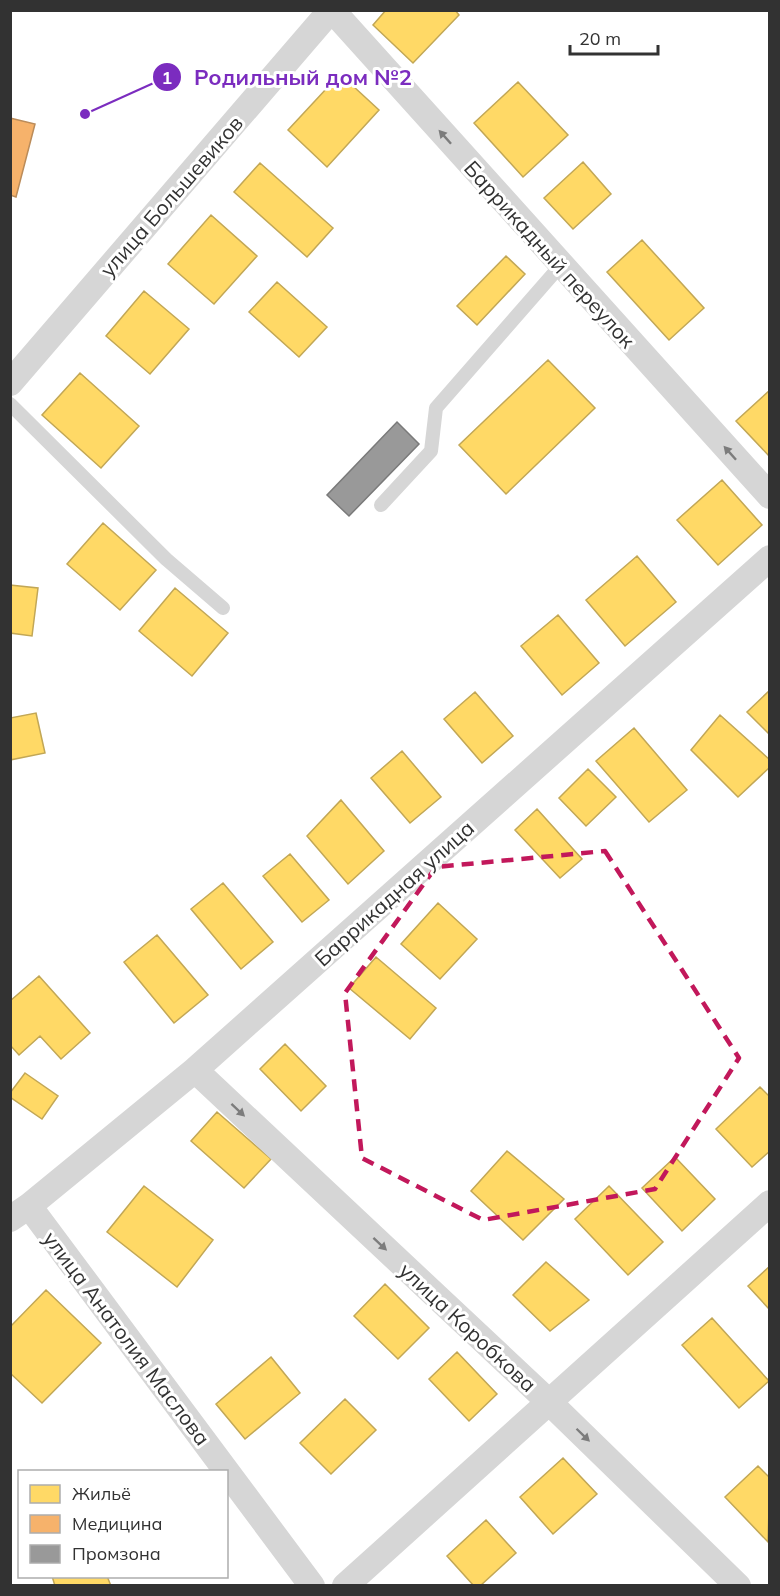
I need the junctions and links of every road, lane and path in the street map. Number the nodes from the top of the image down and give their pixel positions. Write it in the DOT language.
graph roads {
  1 [pos="331,10"];
  2 [pos="561,266"];
  3 [pos="10,382"];
  4 [pos="10,404"];
  5 [pos="770,496"];
  6 [pos="381,505"];
  7 [pos="770,558"];
  8 [pos="223,608"];
  9 [pos="195,1070"];
  10 [pos="770,1203"];
  11 [pos="20,1212"];
  12 [pos="549,1402"];
  13 [pos="221,1470"];
  14 [pos="228,1478"];
  15 [pos="312,1586"];
  16 [pos="345,1586"];
  17 [pos="738,1586"];
  2 -- 1 [label="street, Баррикадный переулок, one-way"];
  1 -- 3 [label="street, улица Большевиков"];
  5 -- 2 [label="street, Баррикадный переулок, one-way"];
  2 -- 6 [label="lane"];
  4 -- 8 [label="lane"];
  7 -- 9 [label="street, Баррикадная улица"];
  9 -- 11 [label="street, Баррикадная улица"];
  9 -- 12 [label="street, улица Коробкова, one-way"];
  10 -- 12 [label="street"];
  11 -- 13 [label="street, улица Анатолия Маслова"];
  12 -- 16 [label="street"];
  12 -- 17 [label="street, улица Коробкова, one-way"];
  14 -- 15 [label="street, улица Анатолия Маслова"];
}
